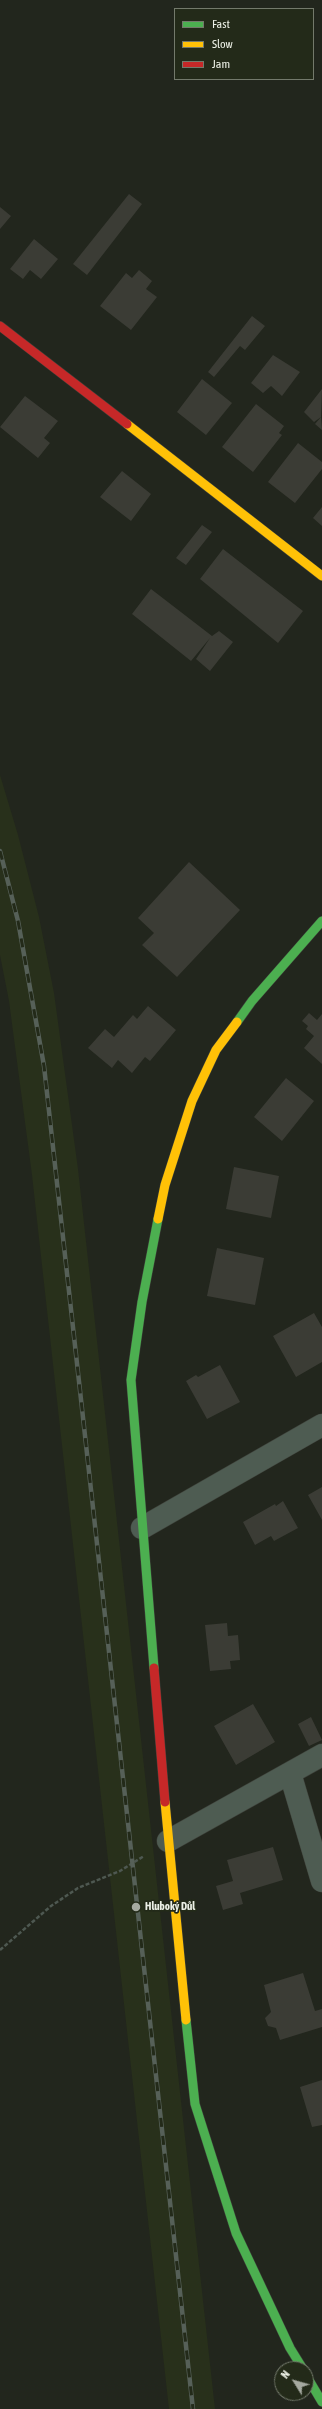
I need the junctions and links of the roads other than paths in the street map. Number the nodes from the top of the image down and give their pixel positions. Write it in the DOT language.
graph roads {
  1 [pos="0,326"];
  2 [pos="322,576"];
  3 [pos="322,921"];
  4 [pos="322,1425"];
  5 [pos="142,1528"];
  6 [pos="322,1755"];
  7 [pos="290,1774"];
  8 [pos="168,1841"];
  9 [pos="322,1881"];
  10 [pos="297,2361"];
  11 [pos="314,2388"];
  12 [pos="322,2402"];
  1 -- 2 [label="street"];
  3 -- 5 [label="street"];
  4 -- 5 [label="street"];
  5 -- 8 [label="street"];
  6 -- 7 [label="street"];
  7 -- 8 [label="street"];
  7 -- 9 [label="street"];
  8 -- 10 [label="street"];
  11 -- 12 [label="street"];
}
